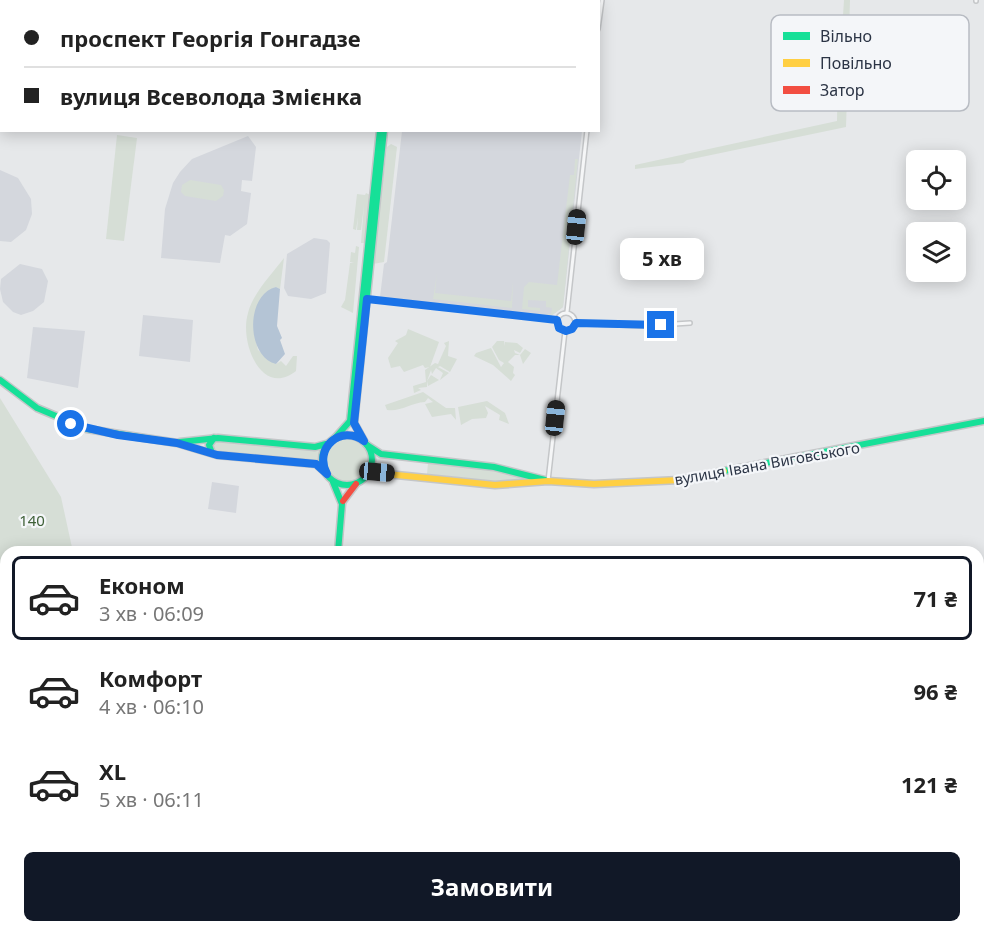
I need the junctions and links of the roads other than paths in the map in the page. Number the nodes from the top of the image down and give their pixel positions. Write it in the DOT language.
graph roads {
  1 [pos="379,0"];
  2 [pos="390,0"];
  3 [pos="382,132"];
  4 [pos="587,132"];
  5 [pos="365,299"];
  6 [pos="567,312"];
  7 [pos="557,320"];
  8 [pos="576,323"];
  9 [pos="690,323"];
  10 [pos="565,331"];
  11 [pos="0,381"];
  12 [pos="984,421"];
  13 [pos="214,438"];
  14 [pos="333,439"];
  15 [pos="177,443"];
  16 [pos="366,443"];
  17 [pos="213,454"];
  18 [pos="328,475"];
  19 [pos="366,476"];
  20 [pos="548,481"];
  21 [pos="359,482"];
  22 [pos="342,504"];
  23 [pos="338,546"];
  24 [pos="786,933"];
  25 [pos="792,933"];
  1 -- 2 [label="main road"];
  3 -- 5 [label="main road"];
  4 -- 6 [label="street"];
  5 -- 7 [label="street"];
  5 -- 14 [label="main road"];
  5 -- 16 [label="main road"];
  6 -- 7 [label="street"];
  6 -- 8 [label="street"];
  7 -- 10 [label="street"];
  8 -- 9 [label="street"];
  8 -- 10 [label="street"];
  10 -- 20 [label="street"];
  11 -- 15 [label="main road"];
  12 -- 20 [label="main road, вулиця Івана Виговського"];
  13 -- 14 [label="main road"];
  13 -- 15 [label="main road"];
  13 -- 17 [label="main road"];
  14 -- 16 [label="main road"];
  14 -- 18 [label="main road"];
  15 -- 17 [label="main road"];
  16 -- 19 [label="main road"];
  16 -- 20 [label="main road, вулиця Івана Виговського"];
  17 -- 18 [label="main road"];
  18 -- 21 [label="main road"];
  18 -- 22 [label="main road"];
  19 -- 20 [label="main road, вулиця Івана Виговського"];
  19 -- 21 [label="main road"];
  21 -- 22 [label="main road"];
  22 -- 23 [label="main road"];
  24 -- 25 [label="street"];
}
